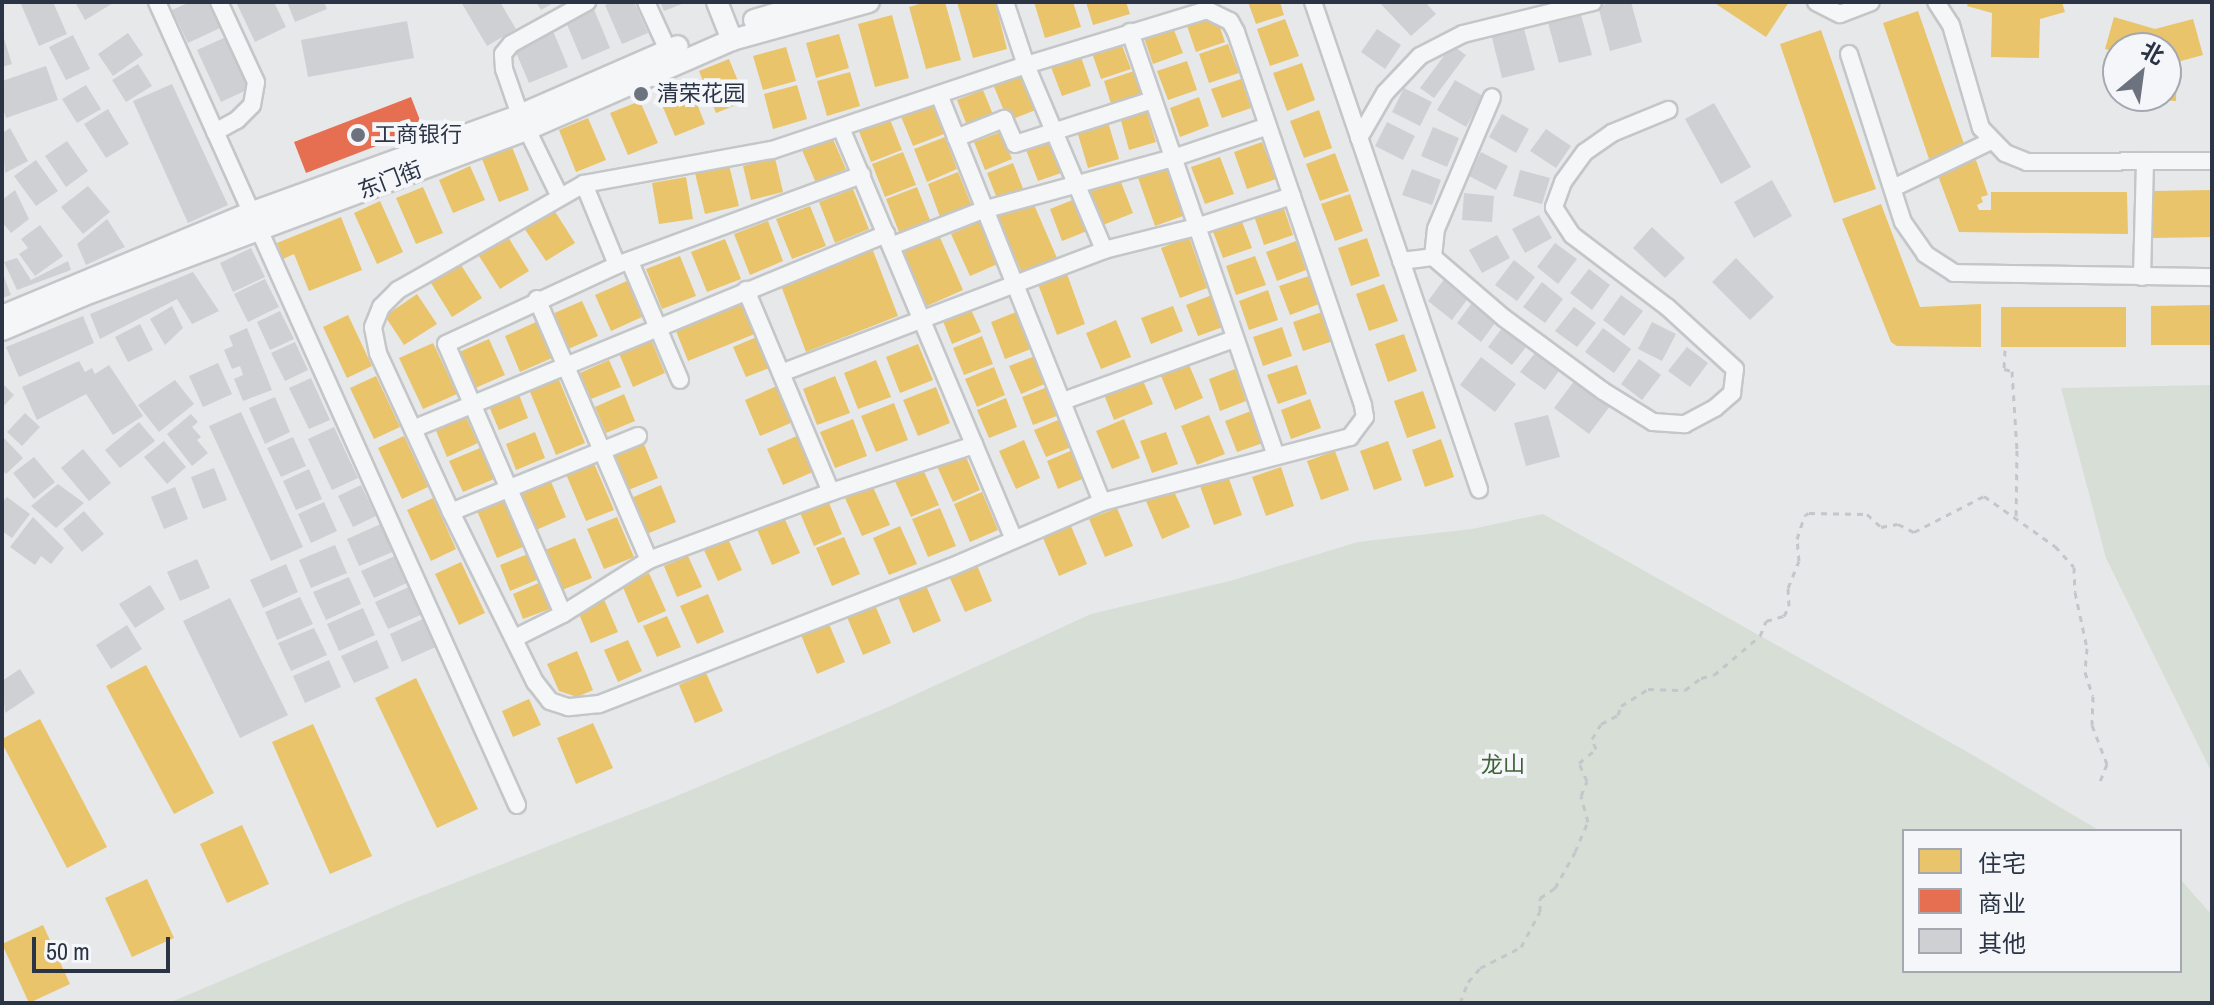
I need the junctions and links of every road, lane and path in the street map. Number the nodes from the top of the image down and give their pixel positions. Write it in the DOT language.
graph roads {
  1 [pos="157,2"];
  2 [pos="219,2"];
  3 [pos="587,2"];
  4 [pos="646,2"];
  5 [pos="717,2"];
  6 [pos="815,2"];
  7 [pos="869,2"];
  8 [pos="1005,2"];
  9 [pos="1313,2"];
  10 [pos="1593,2"];
  11 [pos="1816,2"];
  12 [pos="1871,2"];
  13 [pos="1936,2"];
  14 [pos="1130,32"];
  15 [pos="729,34"];
  16 [pos="1849,54"];
  17 [pos="671,56"];
  18 [pos="1026,65"];
  19 [pos="940,97"];
  20 [pos="1492,97"];
  21 [pos="1153,100"];
  22 [pos="1668,110"];
  23 [pos="524,122"];
  24 [pos="1268,126"];
  25 [pos="841,128"];
  26 [pos="1054,131"];
  27 [pos="215,132"];
  28 [pos="956,138"];
  29 [pos="1359,138"];
  30 [pos="1991,141"];
  31 [pos="1173,158"];
  32 [pos="2145,161"];
  33 [pos="2212,161"];
  34 [pos="862,175"];
  35 [pos="584,184"];
  36 [pos="1076,185"];
  37 [pos="1893,188"];
  38 [pos="559,195"];
  39 [pos="1292,196"];
  40 [pos="983,210"];
  41 [pos="254,222"];
  42 [pos="1196,227"];
  43 [pos="888,240"];
  44 [pos="1104,250"];
  45 [pos="1433,257"];
  46 [pos="1401,261"];
  47 [pos="623,264"];
  48 [pos="2142,277"];
  49 [pos="2212,277"];
  50 [pos="1015,282"];
  51 [pos="746,290"];
  52 [pos="537,299"];
  53 [pos="2,316"];
  54 [pos="919,318"];
  55 [pos="657,327"];
  56 [pos="2,330"];
  57 [pos="1234,339"];
  58 [pos="2005,350"];
  59 [pos="566,367"];
  60 [pos="781,373"];
  61 [pos="680,380"];
  62 [pos="1063,401"];
  63 [pos="472,405"];
  64 [pos="413,429"];
  65 [pos="638,436"];
  66 [pos="974,445"];
  67 [pos="602,451"];
  68 [pos="1275,454"];
  69 [pos="508,486"];
  70 [pos="1479,489"];
  71 [pos="831,492"];
  72 [pos="1102,502"];
  73 [pos="451,512"];
  74 [pos="2016,521"];
  75 [pos="1014,539"];
  76 [pos="649,560"];
  77 [pos="563,614"];
  78 [pos="515,638"];
  79 [pos="2100,781"];
  80 [pos="517,805"];
  81 [pos="1460,1003"];
  1 -- 27 [label="street"];
  2 -- 27 [label="street"];
  3 -- 23 [label="street"];
  4 -- 17 [label="street"];
  5 -- 15 [label="street"];
  6 -- 15 [label="street, 东门街"];
  7 -- 15 [label="street, 东门街"];
  8 -- 18 [label="street"];
  9 -- 29 [label="street"];
  10 -- 29 [label="street"];
  11 -- 12 [label="street"];
  13 -- 30 [label="street"];
  14 -- 18 [label="street"];
  14 -- 21 [label="street"];
  14 -- 24 [label="street"];
  15 -- 17 [label="street, 东门街"];
  16 -- 37 [label="street"];
  17 -- 23 [label="street, 东门街"];
  18 -- 19 [label="street"];
  18 -- 26 [label="street"];
  19 -- 25 [label="street"];
  19 -- 28 [label="street"];
  20 -- 45 [label="street"];
  21 -- 26 [label="street"];
  21 -- 31 [label="street"];
  22 -- 45 [label="street"];
  23 -- 38 [label="street"];
  23 -- 41 [label="street, 东门街"];
  24 -- 31 [label="street"];
  24 -- 39 [label="street"];
  25 -- 34 [label="street"];
  25 -- 35 [label="street"];
  26 -- 28 [label="street"];
  26 -- 36 [label="street"];
  27 -- 41 [label="street"];
  28 -- 40 [label="street"];
  29 -- 46 [label="street"];
  30 -- 32 [label="street"];
  30 -- 37 [label="street"];
  31 -- 36 [label="street"];
  31 -- 42 [label="street"];
  32 -- 33 [label="street"];
  32 -- 48 [label="street"];
  34 -- 43 [label="street"];
  34 -- 47 [label="street"];
  35 -- 38 [label="street"];
  35 -- 47 [label="street"];
  36 -- 40 [label="street"];
  36 -- 44 [label="street"];
  37 -- 48 [label="street"];
  38 -- 64 [label="street"];
  39 -- 42 [label="street"];
  39 -- 68 [label="street"];
  40 -- 43 [label="street"];
  40 -- 50 [label="street"];
  41 -- 53 [label="street, 东门街"];
  41 -- 56 [label="street, 东门街"];
  41 -- 80 [label="street"];
  42 -- 44 [label="street"];
  42 -- 57 [label="street"];
  43 -- 51 [label="street"];
  43 -- 54 [label="street"];
  44 -- 50 [label="street"];
  45 -- 46 [label="street"];
  46 -- 70 [label="street"];
  47 -- 52 [label="street"];
  47 -- 55 [label="street"];
  48 -- 49 [label="street"];
  50 -- 54 [label="street"];
  50 -- 62 [label="street"];
  51 -- 55 [label="street"];
  51 -- 60 [label="street"];
  52 -- 59 [label="street"];
  52 -- 63 [label="street"];
  54 -- 60 [label="street"];
  54 -- 66 [label="street"];
  55 -- 59 [label="street"];
  55 -- 61 [label="street"];
  57 -- 62 [label="street"];
  57 -- 68 [label="street"];
  58 -- 74 [label="path"];
  59 -- 63 [label="street"];
  59 -- 67 [label="street"];
  60 -- 71 [label="street"];
  62 -- 72 [label="street"];
  63 -- 64 [label="street"];
  63 -- 69 [label="street"];
  64 -- 73 [label="street"];
  65 -- 67 [label="street"];
  66 -- 71 [label="street"];
  66 -- 75 [label="street"];
  67 -- 69 [label="street"];
  67 -- 76 [label="street"];
  68 -- 72 [label="street"];
  69 -- 73 [label="street"];
  69 -- 77 [label="street"];
  71 -- 76 [label="street"];
  72 -- 75 [label="street"];
  73 -- 78 [label="street"];
  74 -- 79 [label="path"];
  74 -- 81 [label="path"];
  75 -- 78 [label="street"];
  76 -- 77 [label="street"];
  77 -- 78 [label="street"];
}
